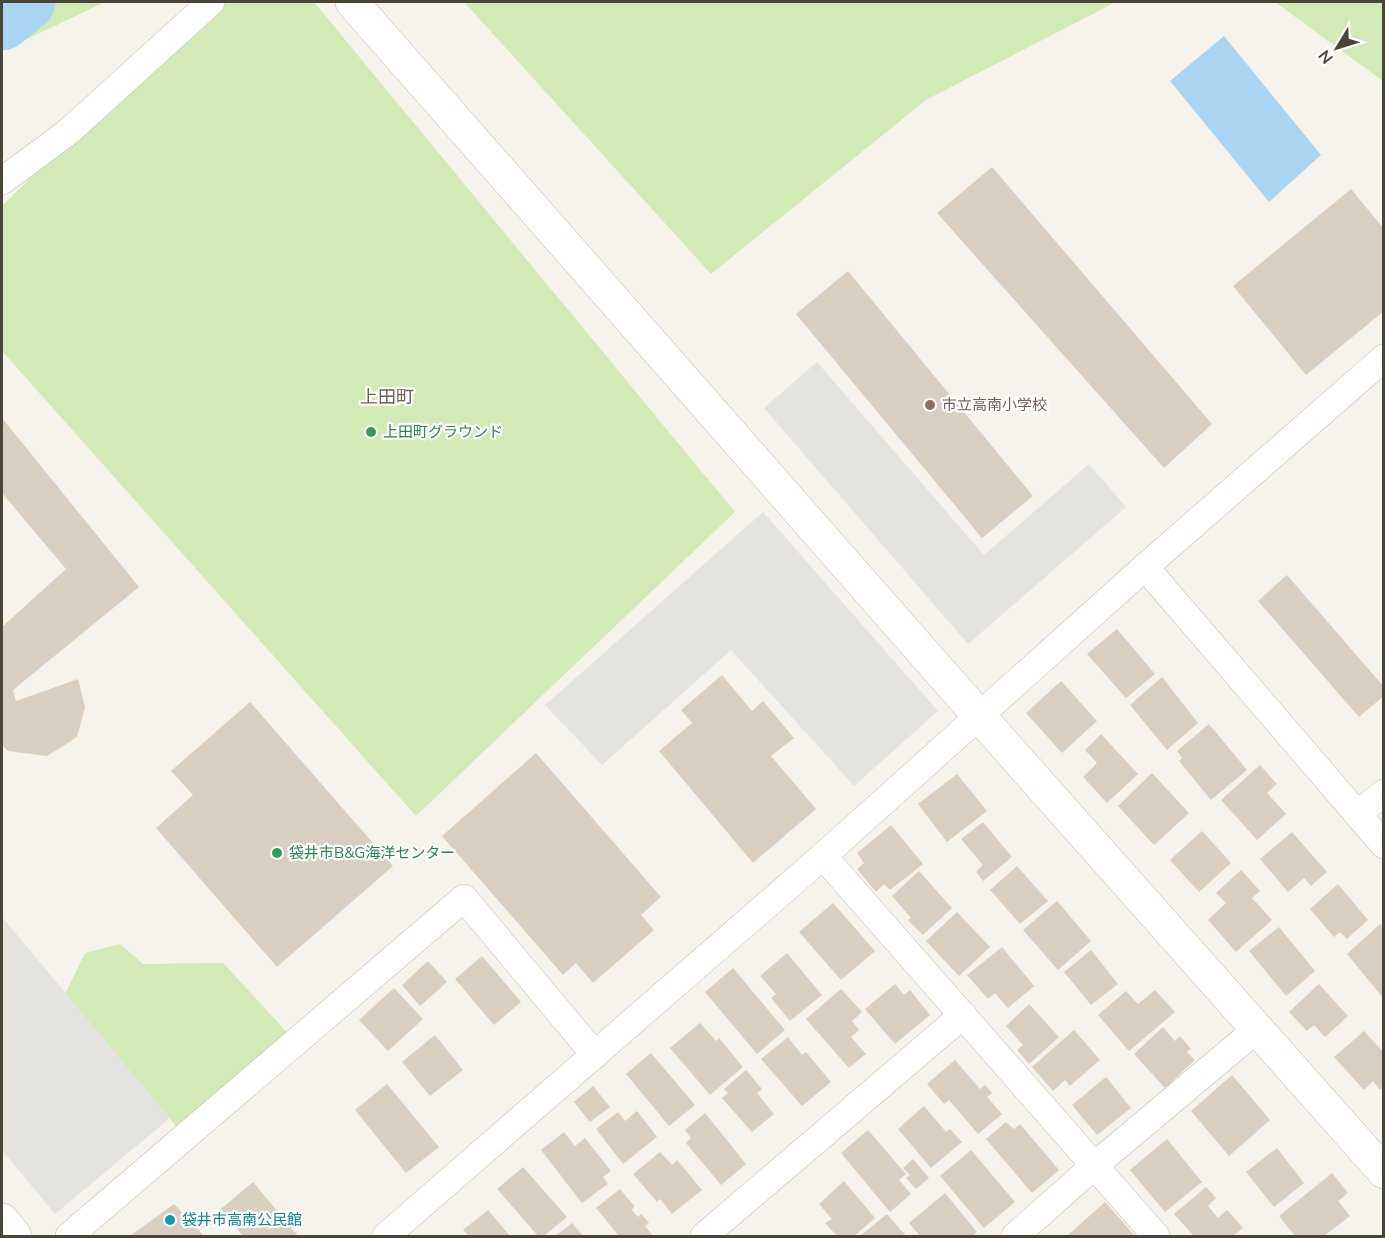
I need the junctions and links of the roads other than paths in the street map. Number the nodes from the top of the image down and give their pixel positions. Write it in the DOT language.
graph roads {
  1 [pos="211,2"];
  2 [pos="352,2"];
  3 [pos="2,181"];
  4 [pos="1383,358"];
  5 [pos="1145,567"];
  6 [pos="980,717"];
  7 [pos="1383,794"];
  8 [pos="1356,814"];
  9 [pos="1383,845"];
  10 [pos="823,856"];
  11 [pos="963,1016"];
  12 [pos="1257,1029"];
  13 [pos="594,1055"];
  14 [pos="1094,1166"];
  15 [pos="1383,1172"];
  16 [pos="2,1221"];
  17 [pos="15,1236"];
  18 [pos="69,1236"];
  19 [pos="386,1236"];
  20 [pos="704,1236"];
  21 [pos="1015,1236"];
  22 [pos="1156,1236"];
  1 -- 3 [label="street"];
  2 -- 6 [label="street"];
  4 -- 5 [label="street"];
  5 -- 6 [label="street"];
  5 -- 8 [label="street"];
  6 -- 10 [label="street"];
  6 -- 12 [label="street"];
  7 -- 8 [label="street"];
  8 -- 9 [label="street"];
  10 -- 11 [label="street"];
  10 -- 13 [label="street"];
  11 -- 14 [label="street"];
  11 -- 20 [label="street"];
  12 -- 14 [label="street"];
  12 -- 15 [label="street"];
  13 -- 18 [label="street"];
  13 -- 19 [label="street"];
  14 -- 21 [label="street"];
  14 -- 22 [label="street"];
  16 -- 17 [label="street"];
}
